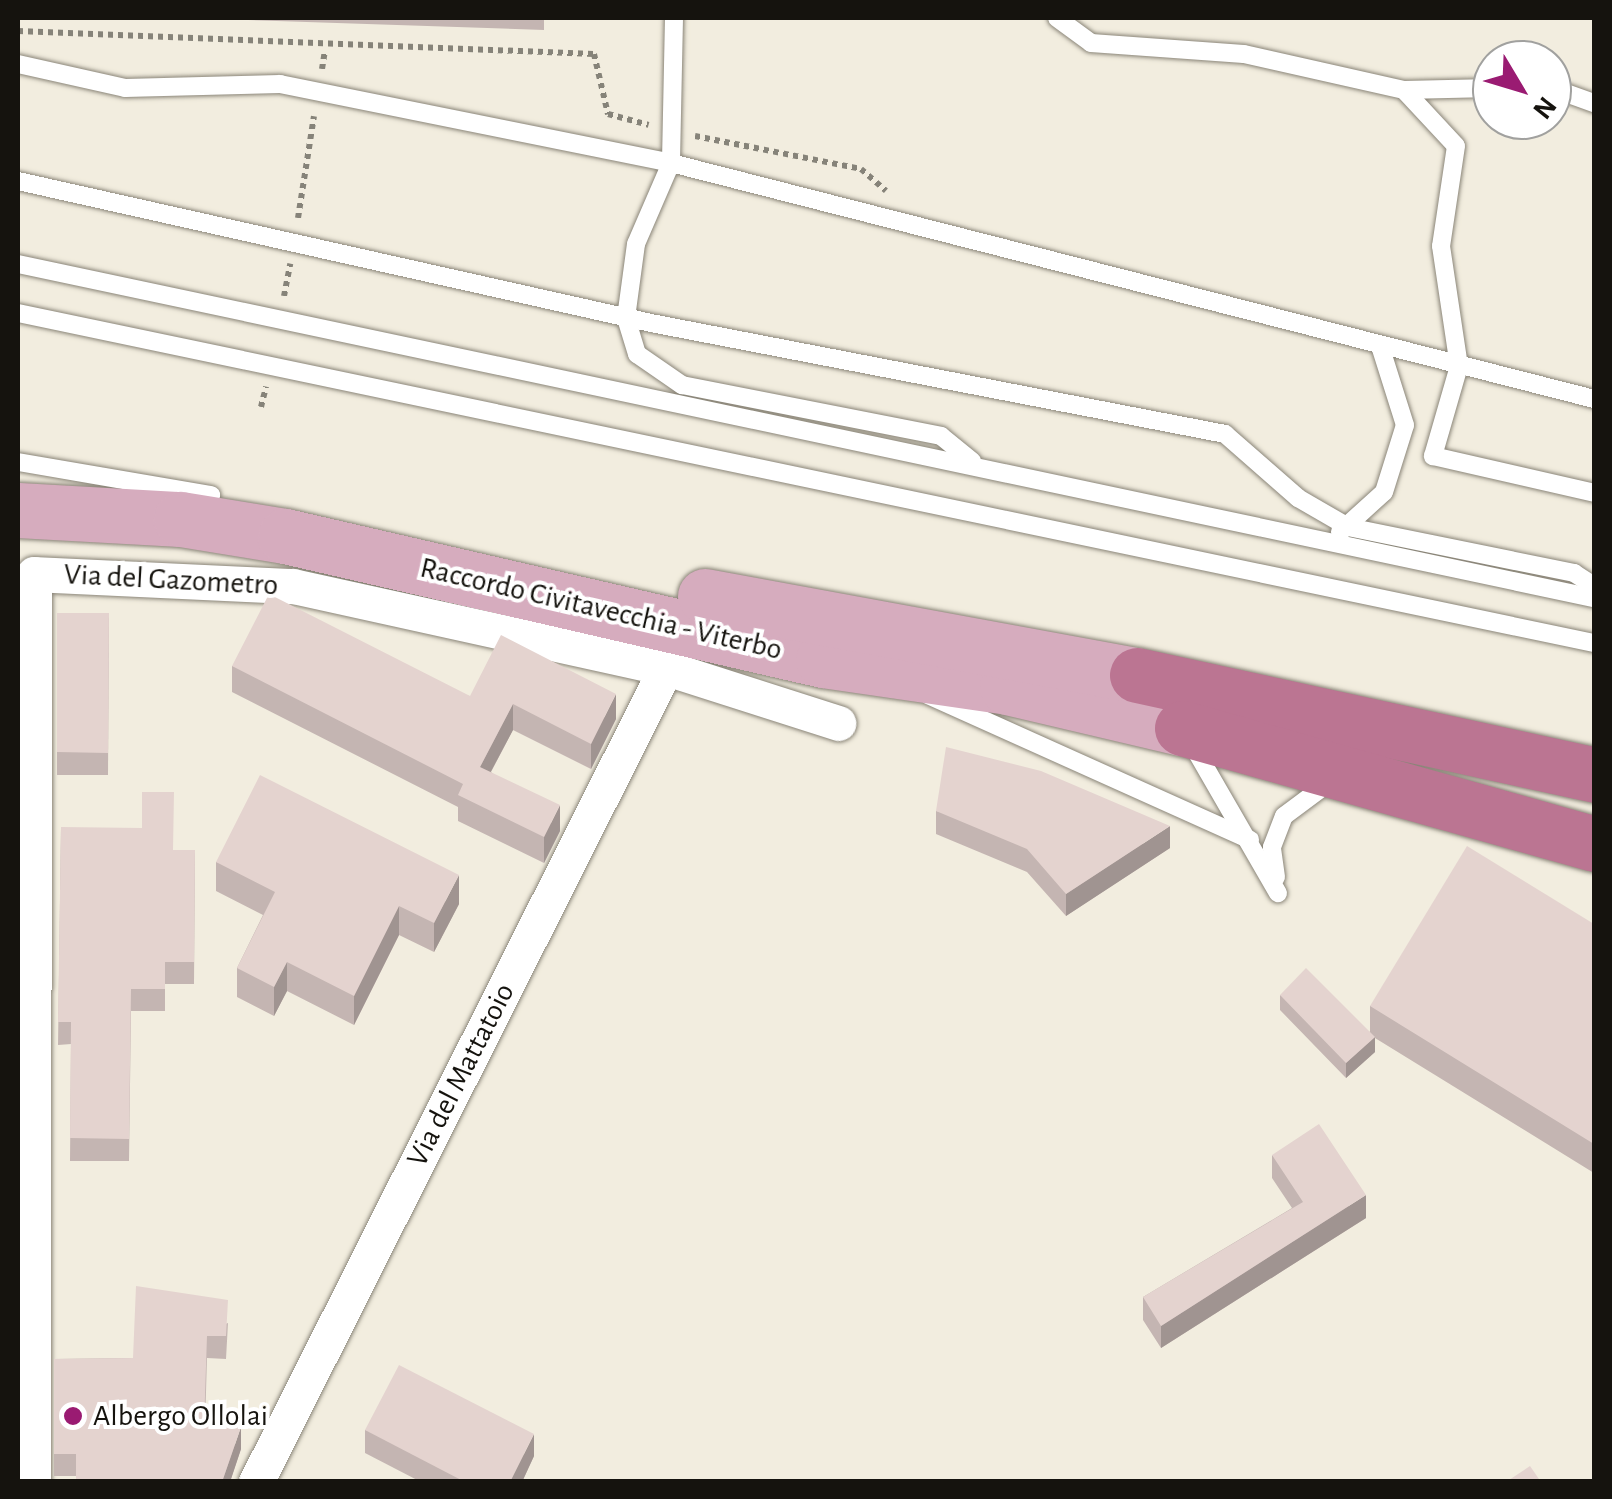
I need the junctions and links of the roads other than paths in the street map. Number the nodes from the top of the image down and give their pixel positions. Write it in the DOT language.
graph roads {
  1 [pos="674,18"];
  2 [pos="1057,18"];
  3 [pos="18,64"];
  4 [pos="1472,88"];
  5 [pos="1404,90"];
  6 [pos="671,163"];
  7 [pos="18,181"];
  8 [pos="18,264"];
  9 [pos="18,313"];
  10 [pos="626,318"];
  11 [pos="1381,349"];
  12 [pos="1459,366"];
  13 [pos="1594,399"];
  14 [pos="18,462"];
  15 [pos="977,464"];
  16 [pos="18,489"];
  17 [pos="1594,493"];
  18 [pos="211,495"];
  19 [pos="18,510"];
  20 [pos="1348,527"];
  21 [pos="1326,540"];
  22 [pos="1594,586"];
  23 [pos="1594,598"];
  24 [pos="1594,643"];
  25 [pos="666,668"];
  26 [pos="885,668"];
  27 [pos="1138,675"];
  28 [pos="838,723"];
  29 [pos="1182,728"];
  30 [pos="1356,773"];
  31 [pos="1594,775"];
  32 [pos="1250,840"];
  33 [pos="1594,844"];
  34 [pos="33,1482"];
  35 [pos="256,1482"];
  1 -- 6 [label="lane"];
  2 -- 5 [label="lane"];
  3 -- 6 [label="lane"];
  4 -- 5 [label="lane"];
  5 -- 12 [label="lane"];
  6 -- 10 [label="lane"];
  6 -- 11 [label="lane"];
  7 -- 10 [label="lane"];
  8 -- 15 [label="lane"];
  9 -- 24 [label="lane"];
  10 -- 15 [label="lane"];
  10 -- 20 [label="lane"];
  11 -- 12 [label="lane"];
  11 -- 20 [label="lane"];
  12 -- 13 [label="lane"];
  12 -- 17 [label="lane"];
  14 -- 18 [label="lane"];
  15 -- 21 [label="lane"];
  16 -- 18 [label="main road, Raccordo Civitavecchia - Viterbo"];
  18 -- 27 [label="main road, Raccordo Civitavecchia - Viterbo"];
  19 -- 26 [label="main road, Raccordo Civitavecchia - Viterbo"];
  20 -- 21 [label="lane"];
  20 -- 22 [label="lane"];
  21 -- 23 [label="lane"];
  25 -- 28 [label="street, Via del Gazometro"];
  25 -- 34 [label="street, Via del Gazometro"];
  25 -- 35 [label="street, Via del Mattatoio"];
  26 -- 29 [label="main road, Raccordo Civitavecchia - Viterbo"];
  26 -- 32 [label="lane"];
  27 -- 29 [label="lane"];
  27 -- 31 [label="highway"];
  29 -- 30 [label="highway"];
  29 -- 32 [label="lane"];
  30 -- 32 [label="lane"];
  30 -- 33 [label="highway"];
}
